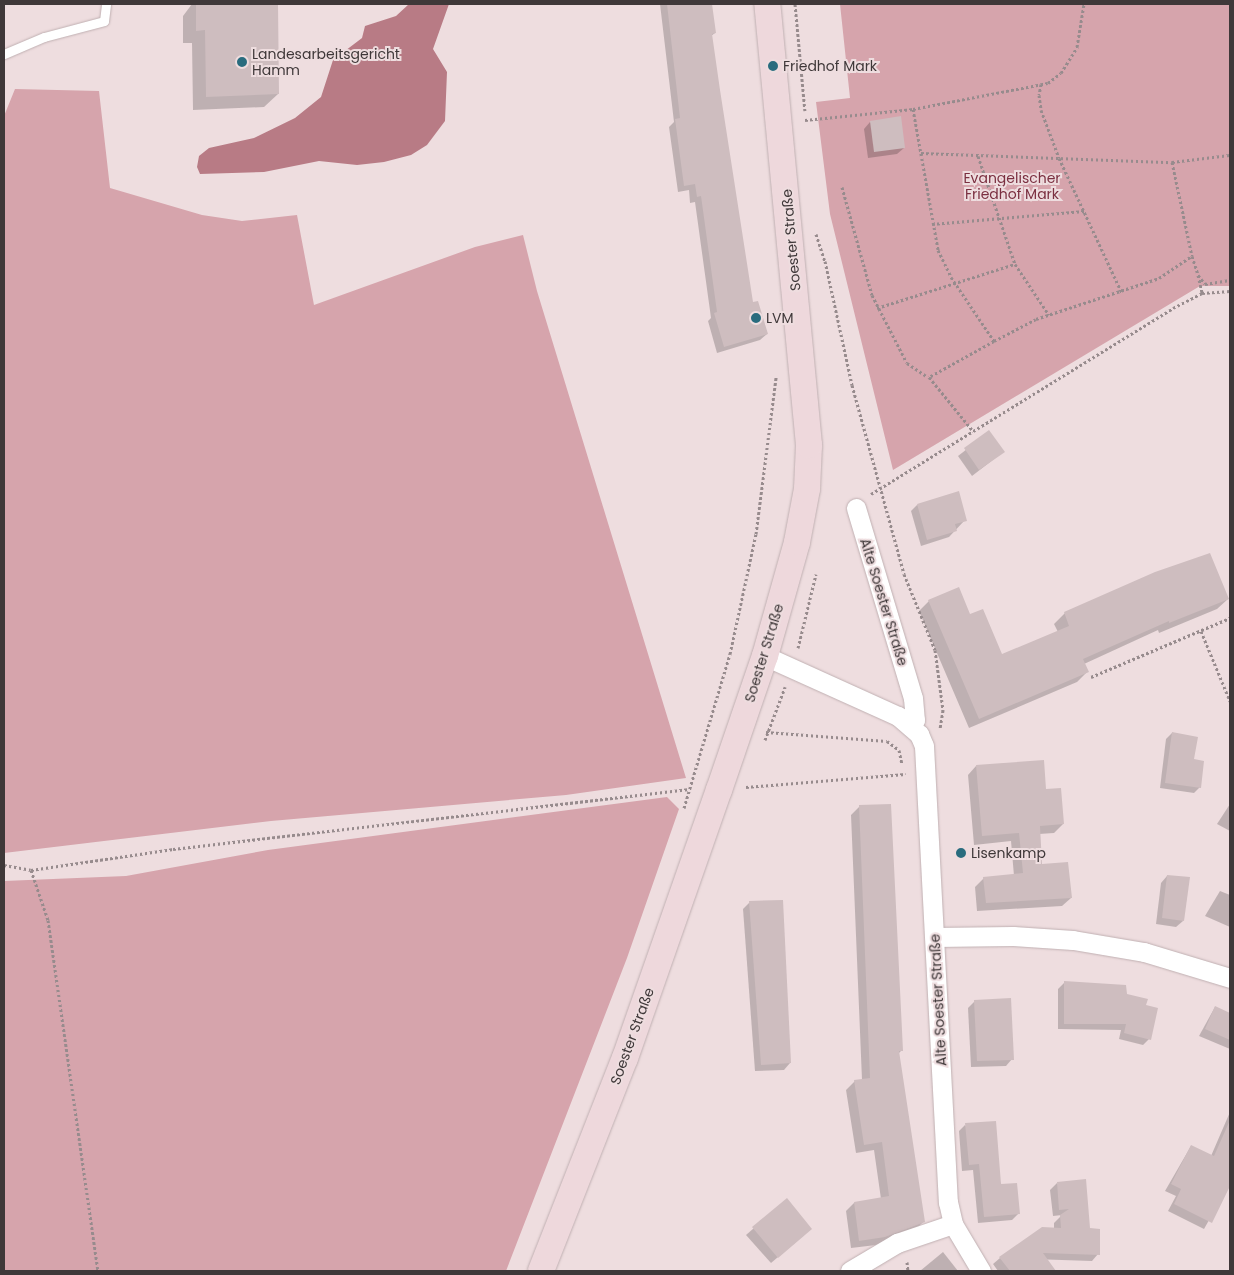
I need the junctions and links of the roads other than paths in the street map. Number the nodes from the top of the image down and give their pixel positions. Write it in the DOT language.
graph roads {
  1 [pos="106,4"];
  2 [pos="767,4"];
  3 [pos="4,54"];
  4 [pos="856,508"];
  5 [pos="765,656"];
  6 [pos="911,725"];
  7 [pos="935,937"];
  8 [pos="1230,978"];
  9 [pos="953,1224"];
  10 [pos="542,1271"];
  11 [pos="850,1271"];
  12 [pos="981,1271"];
  1 -- 3 [label="lane"];
  2 -- 5 [label="main road, Soester Straße"];
  4 -- 6 [label="street, Alte Soester Straße"];
  5 -- 6 [label="street, Alte Soester Straße"];
  5 -- 10 [label="main road, Soester Straße"];
  6 -- 7 [label="street, Alte Soester Straße"];
  7 -- 8 [label="street"];
  7 -- 9 [label="street, Alte Soester Straße"];
  9 -- 11 [label="street"];
  9 -- 12 [label="street, Alte Soester Straße"];
}
